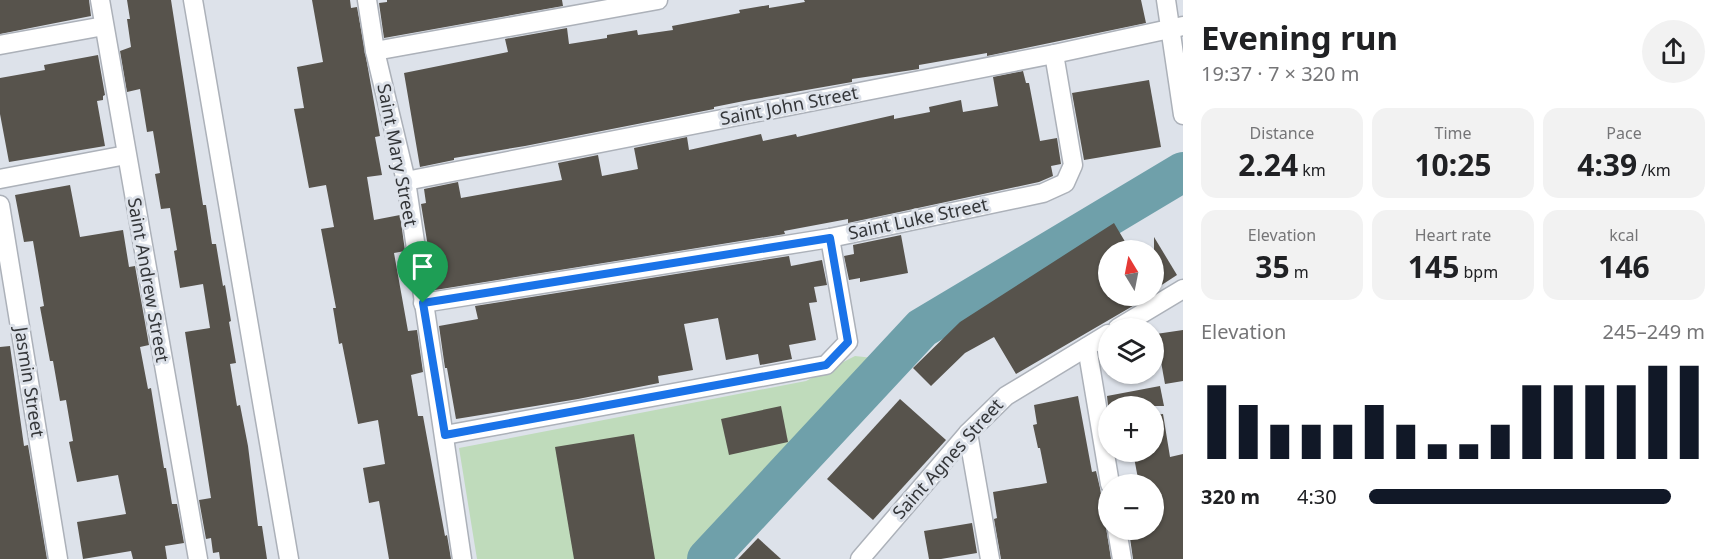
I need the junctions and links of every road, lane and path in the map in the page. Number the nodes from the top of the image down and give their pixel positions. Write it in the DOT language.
graph roads {
  1 [pos="100,0"];
  2 [pos="193,0"];
  3 [pos="367,0"];
  4 [pos="658,0"];
  5 [pos="1166,0"];
  6 [pos="104,26"];
  7 [pos="1177,27"];
  8 [pos="0,45"];
  9 [pos="375,51"];
  10 [pos="1054,54"];
  11 [pos="1183,115"];
  12 [pos="126,155"];
  13 [pos="0,179"];
  14 [pos="406,181"];
  15 [pos="0,205"];
  16 [pos="830,238"];
  17 [pos="1183,290"];
  18 [pos="423,303"];
  19 [pos="1135,318"];
  20 [pos="1098,340"];
  21 [pos="1087,347"];
  22 [pos="968,433"];
  23 [pos="445,435"];
  24 [pos="1108,474"];
  25 [pos="1119,540"];
  26 [pos="58,559"];
  27 [pos="198,559"];
  28 [pos="289,559"];
  29 [pos="462,559"];
  30 [pos="860,559"];
  31 [pos="990,559"];
  32 [pos="1122,559"];
  1 -- 6 [label="street, Saint Andrew Street"];
  2 -- 28 [label="street"];
  3 -- 9 [label="street, Saint Mary Street"];
  4 -- 9 [label="street"];
  5 -- 7 [label="street"];
  6 -- 8 [label="street"];
  6 -- 12 [label="street, Saint Andrew Street"];
  7 -- 10 [label="street, Saint John Street"];
  7 -- 11 [label="street"];
  9 -- 14 [label="street, Saint Mary Street"];
  10 -- 14 [label="street, Saint John Street"];
  10 -- 16 [label="street, Saint Luke Street"];
  12 -- 13 [label="street"];
  12 -- 27 [label="street, Saint Andrew Street"];
  14 -- 18 [label="street, Saint Mary Street"];
  15 -- 26 [label="street, Jasmin Street"];
  16 -- 18 [label="street, Saint Luke Street"];
  16 -- 23 [label="street"];
  17 -- 19 [label="street"];
  18 -- 23 [label="street, Saint Mary Street"];
  20 -- 21 [label="street, Saint Agnes Street"];
  21 -- 22 [label="street, Saint Agnes Street"];
  21 -- 24 [label="street"];
  22 -- 30 [label="street, Saint Agnes Street"];
  22 -- 31 [label="street"];
  23 -- 29 [label="street, Saint Mary Street"];
  25 -- 32 [label="street"];
}
